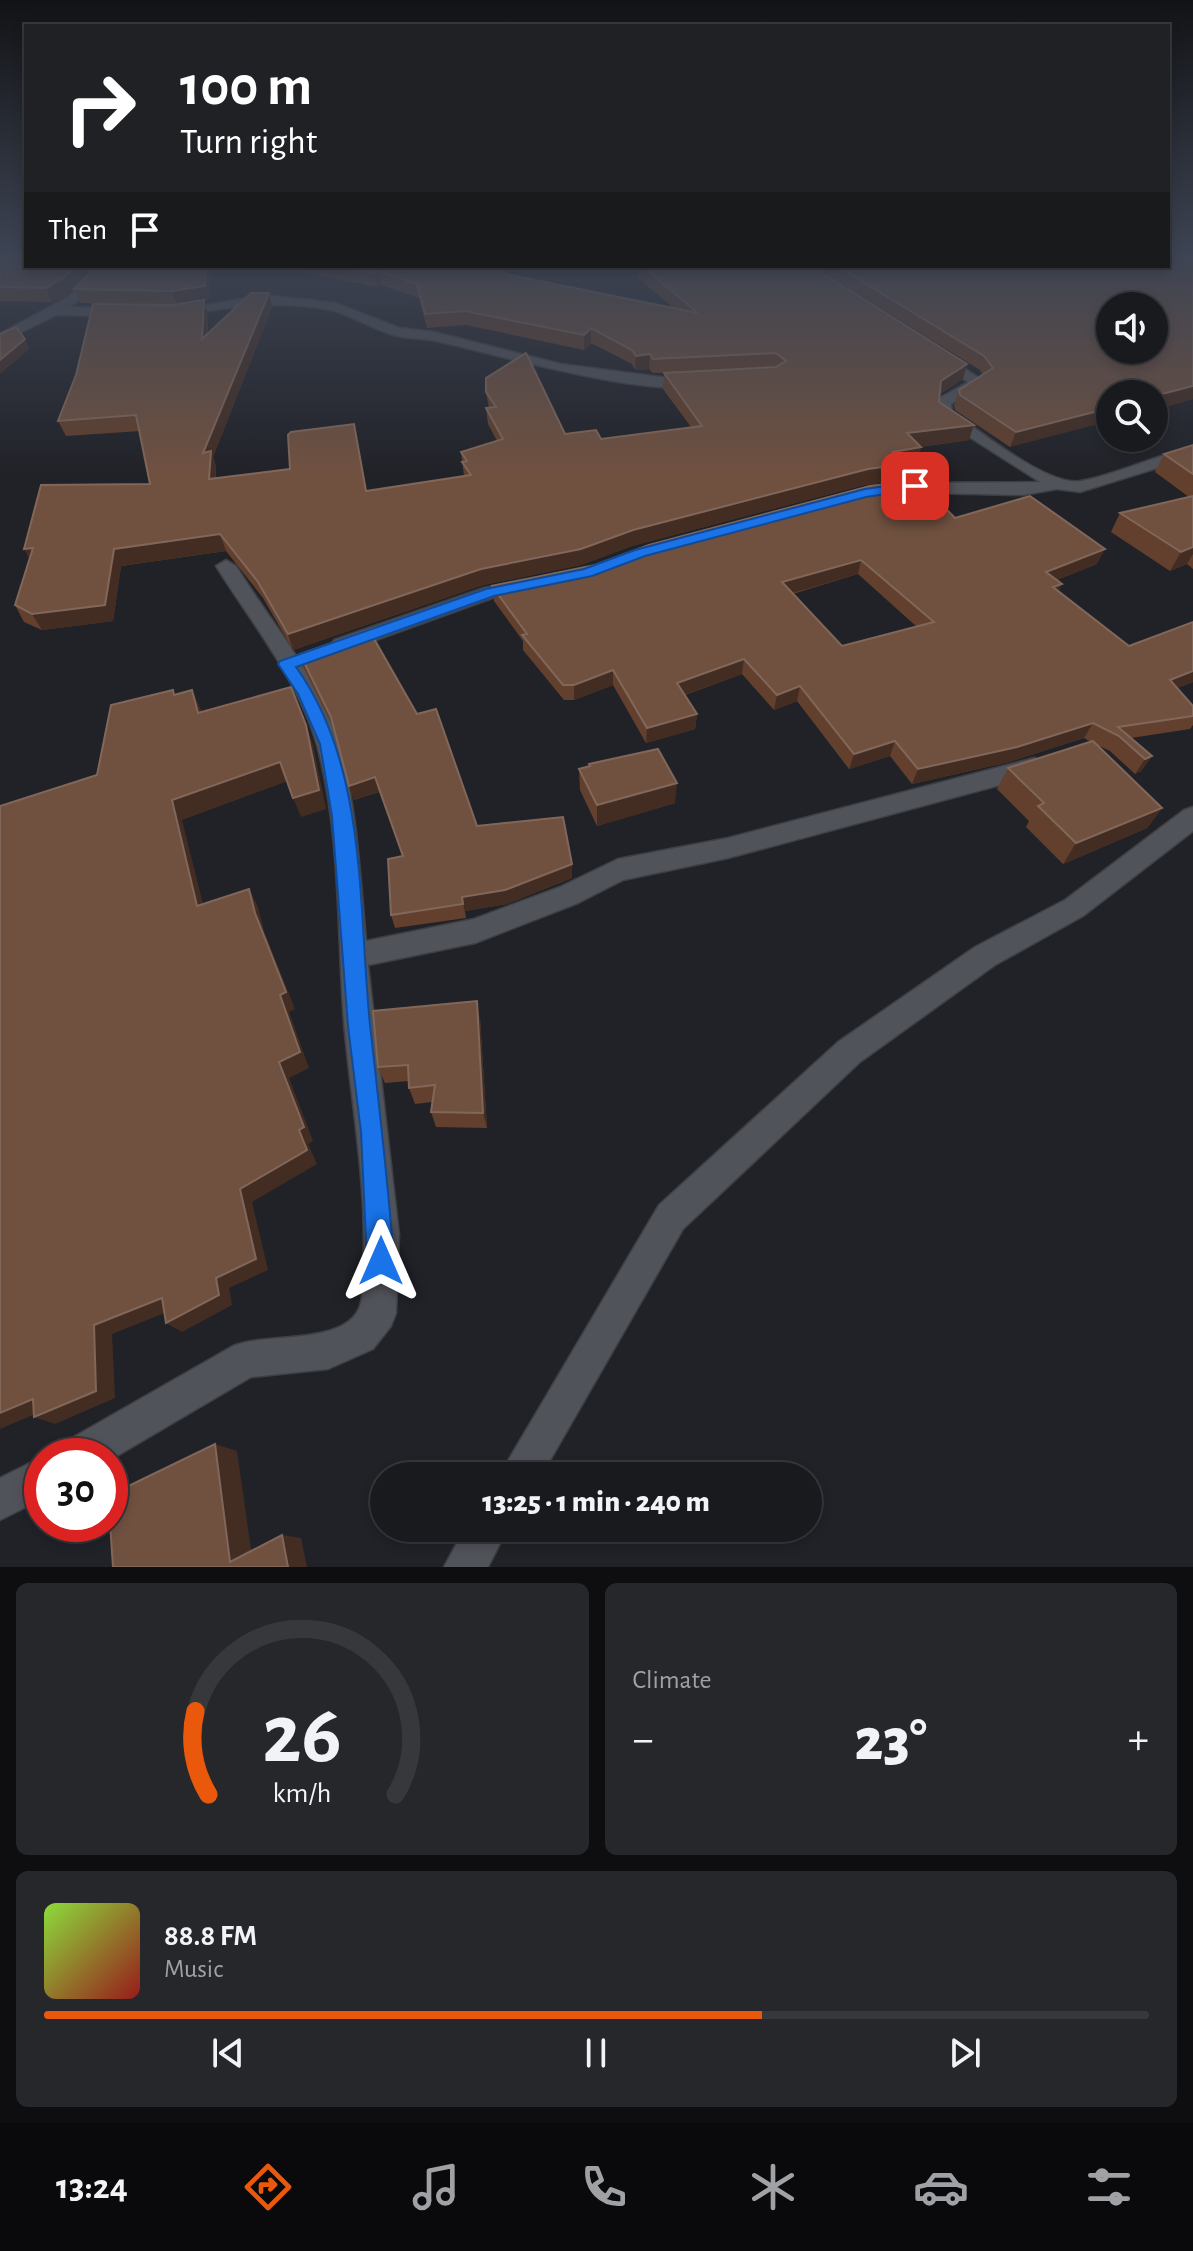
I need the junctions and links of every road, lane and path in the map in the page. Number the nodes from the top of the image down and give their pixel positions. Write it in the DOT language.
graph roads {
  1 [pos="21,328"];
  2 [pos="388,328"];
  3 [pos="0,339"];
  4 [pos="925,347"];
  5 [pos="718,379"];
  6 [pos="1193,452"];
  7 [pos="1057,484"];
  8 [pos="876,490"];
  9 [pos="226,566"];
  10 [pos="539,582"];
  11 [pos="308,656"];
  12 [pos="1056,760"];
  13 [pos="1172,820"];
  14 [pos="354,956"];
  15 [pos="110,1438"];
  16 [pos="527,1462"];
  17 [pos="24,1487"];
  18 [pos="0,1500"];
  19 [pos="480,1542"];
  20 [pos="465,1567"];
  1 -- 3 [label="street"];
  2 -- 5 [label="street"];
  4 -- 7 [label="street"];
  6 -- 7 [label="street"];
  7 -- 8 [label="street"];
  9 -- 11 [label="street"];
  10 -- 11 [label="street"];
  11 -- 14 [label="street"];
  12 -- 14 [label="street"];
  13 -- 16 [label="street"];
  14 -- 15 [label="street"];
  17 -- 18 [label="street"];
  19 -- 20 [label="street"];
}
